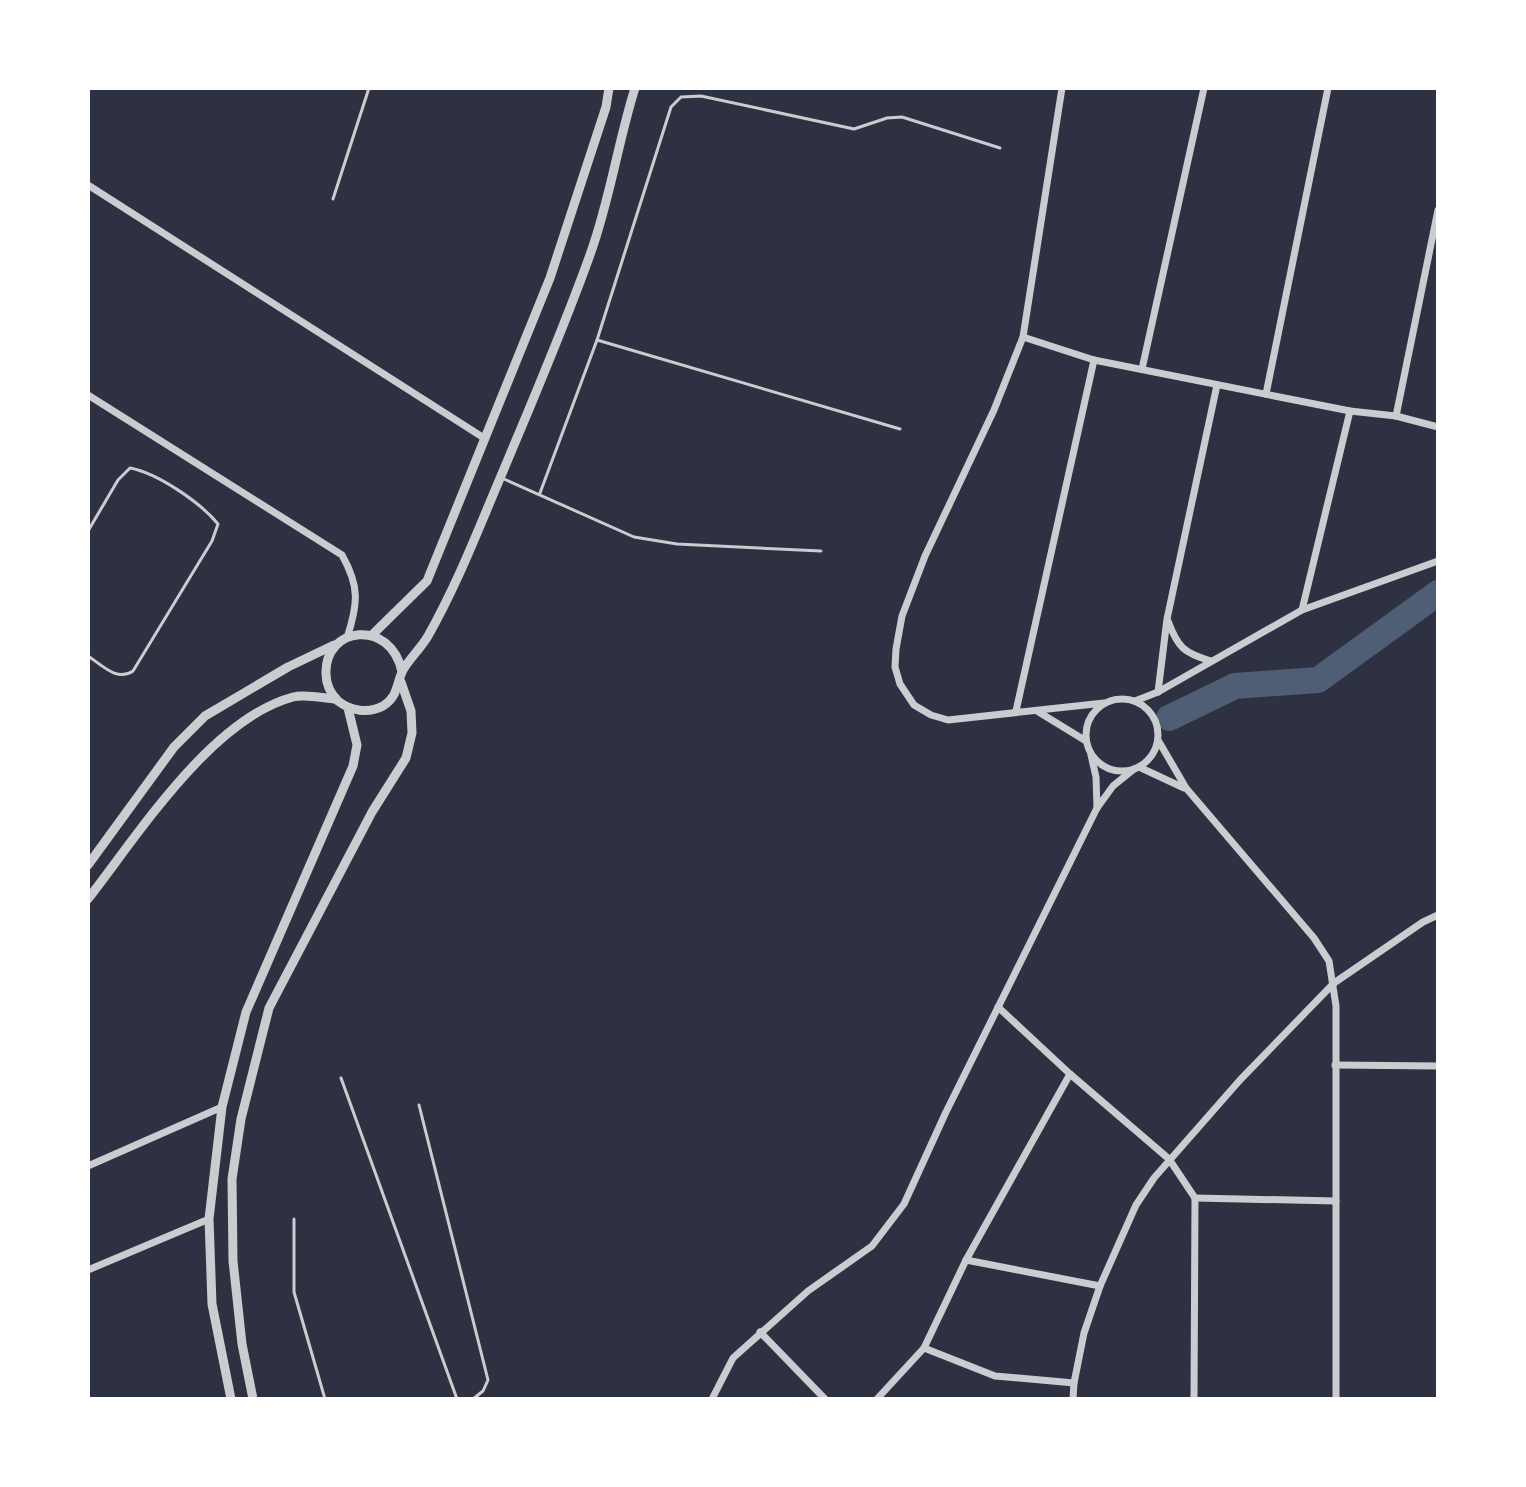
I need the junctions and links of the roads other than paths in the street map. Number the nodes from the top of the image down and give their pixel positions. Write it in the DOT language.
graph roads {
  1 [pos="369,88"];
  2 [pos="609,88"];
  3 [pos="635,88"];
  4 [pos="1062,88"];
  5 [pos="1204,88"];
  6 [pos="1328,88"];
  7 [pos="1000,148"];
  8 [pos="88,185"];
  9 [pos="333,199"];
  10 [pos="1438,210"];
  11 [pos="1023,337"];
  12 [pos="597,340"];
  13 [pos="1094,360"];
  14 [pos="1142,369"];
  15 [pos="1217,385"];
  16 [pos="1266,394"];
  17 [pos="88,395"];
  18 [pos="1350,411"];
  19 [pos="1396,416"];
  20 [pos="1438,427"];
  21 [pos="900,429"];
  22 [pos="484,438"];
  23 [pos="500,477"];
  24 [pos="540,493"];
  25 [pos="88,531"];
  26 [pos="821,551"];
  27 [pos="1438,561"];
  28 [pos="1302,610"];
  29 [pos="1167,619"];
  30 [pos="372,635"];
  31 [pos="344,640"];
  32 [pos="88,656"];
  33 [pos="1211,661"];
  34 [pos="401,677"];
  35 [pos="1158,692"];
  36 [pos="336,699"];
  37 [pos="1135,701"];
  38 [pos="1104,703"];
  39 [pos="348,708"];
  40 [pos="1035,710"];
  41 [pos="1016,711"];
  42 [pos="1158,740"];
  43 [pos="1086,741"];
  44 [pos="1090,752"];
  45 [pos="1136,768"];
  46 [pos="1186,788"];
  47 [pos="1097,808"];
  48 [pos="88,865"];
  49 [pos="88,899"];
  50 [pos="1438,915"];
  51 [pos="1334,983"];
  52 [pos="998,1007"];
  53 [pos="1335,1065"];
  54 [pos="1438,1066"];
  55 [pos="1070,1074"];
  56 [pos="341,1078"];
  57 [pos="419,1105"];
  58 [pos="222,1107"];
  59 [pos="1169,1159"];
  60 [pos="88,1166"];
  61 [pos="1195,1198"];
  62 [pos="1336,1201"];
  63 [pos="209,1219"];
  64 [pos="294,1219"];
  65 [pos="966,1260"];
  66 [pos="88,1270"];
  67 [pos="1100,1286"];
  68 [pos="760,1332"];
  69 [pos="924,1348"];
  70 [pos="1074,1383"];
  71 [pos="231,1399"];
  72 [pos="253,1399"];
  73 [pos="325,1399"];
  74 [pos="457,1399"];
  75 [pos="473,1399"];
  76 [pos="712,1399"];
  77 [pos="825,1399"];
  78 [pos="877,1399"];
  79 [pos="1073,1399"];
  80 [pos="1194,1399"];
  81 [pos="1336,1399"];
  1 -- 9 [label="lane"];
  2 -- 22 [label="street"];
  3 -- 23 [label="street"];
  4 -- 11 [label="street"];
  5 -- 14 [label="street"];
  6 -- 16 [label="street"];
  7 -- 12 [label="lane"];
  8 -- 22 [label="street"];
  10 -- 19 [label="street"];
  11 -- 13 [label="street"];
  11 -- 41 [label="street"];
  12 -- 21 [label="lane"];
  12 -- 24 [label="lane"];
  13 -- 14 [label="street"];
  13 -- 41 [label="street"];
  14 -- 15 [label="street"];
  15 -- 16 [label="street"];
  15 -- 29 [label="street"];
  16 -- 18 [label="street"];
  17 -- 31 [label="street"];
  18 -- 19 [label="street"];
  18 -- 28 [label="street"];
  19 -- 20 [label="street"];
  22 -- 30 [label="street"];
  23 -- 24 [label="lane"];
  23 -- 34 [label="street"];
  24 -- 26 [label="lane"];
  25 -- 32 [label="lane"];
  27 -- 28 [label="street"];
  28 -- 33 [label="street"];
  29 -- 33 [label="street"];
  29 -- 35 [label="street"];
  30 -- 31 [label="street"];
  30 -- 34 [label="street"];
  31 -- 36 [label="street"];
  31 -- 48 [label="street"];
  33 -- 35 [label="street"];
  34 -- 39 [label="street"];
  34 -- 72 [label="street"];
  35 -- 37 [label="street"];
  36 -- 39 [label="street"];
  36 -- 49 [label="street"];
  37 -- 38 [label="street"];
  37 -- 42 [label="street"];
  38 -- 40 [label="street"];
  38 -- 43 [label="street"];
  39 -- 58 [label="street"];
  40 -- 41 [label="street"];
  40 -- 43 [label="street"];
  42 -- 45 [label="street"];
  42 -- 46 [label="street"];
  43 -- 44 [label="street"];
  44 -- 45 [label="street"];
  44 -- 47 [label="street"];
  45 -- 46 [label="street"];
  45 -- 47 [label="street"];
  46 -- 51 [label="street"];
  47 -- 52 [label="street"];
  50 -- 51 [label="street"];
  51 -- 53 [label="street"];
  51 -- 59 [label="street"];
  52 -- 55 [label="street"];
  52 -- 68 [label="street"];
  53 -- 54 [label="street"];
  53 -- 62 [label="street"];
  55 -- 59 [label="street"];
  55 -- 65 [label="street"];
  56 -- 74 [label="lane"];
  57 -- 75 [label="lane"];
  58 -- 60 [label="street"];
  58 -- 63 [label="street"];
  59 -- 61 [label="street"];
  59 -- 67 [label="street"];
  61 -- 62 [label="street"];
  61 -- 80 [label="street"];
  62 -- 81 [label="street"];
  63 -- 66 [label="street"];
  63 -- 71 [label="street"];
  64 -- 73 [label="lane"];
  65 -- 67 [label="street"];
  65 -- 69 [label="street"];
  67 -- 70 [label="street"];
  68 -- 76 [label="street"];
  68 -- 77 [label="street"];
  69 -- 70 [label="street"];
  69 -- 78 [label="street"];
  70 -- 79 [label="street"];
}
